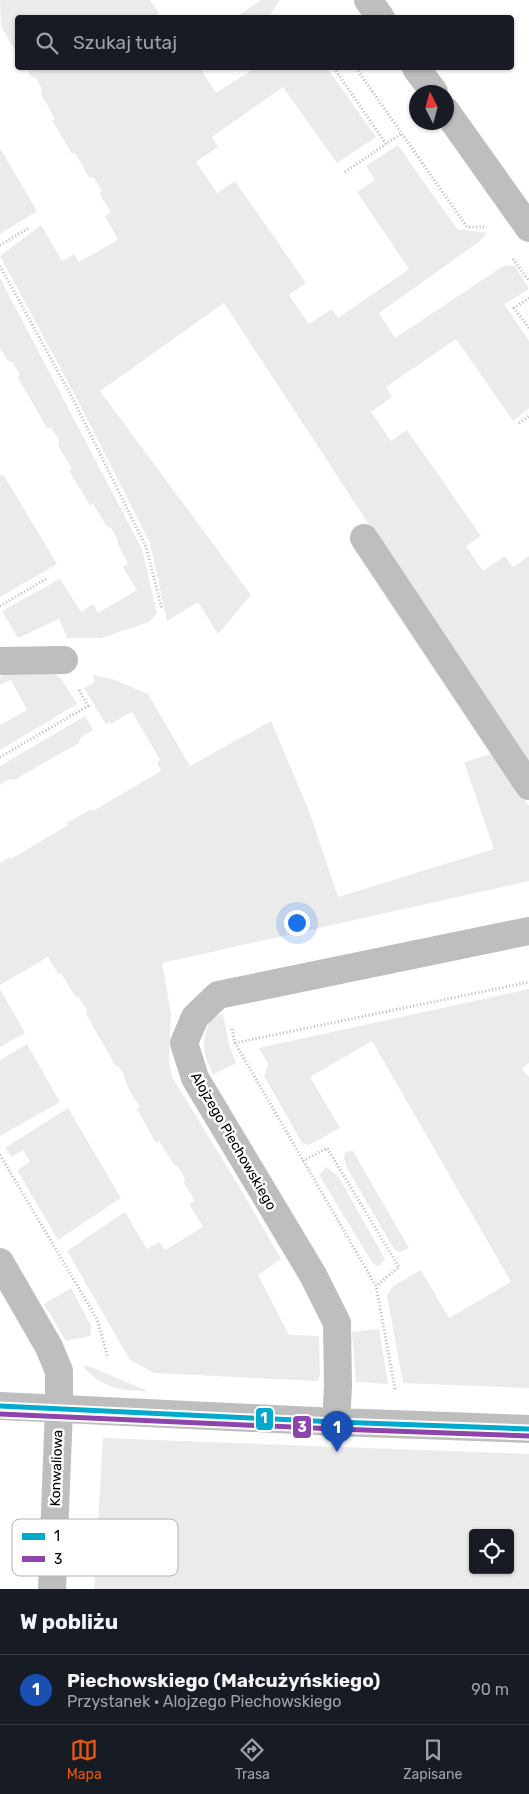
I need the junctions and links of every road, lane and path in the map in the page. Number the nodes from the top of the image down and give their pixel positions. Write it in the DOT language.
graph roads {
  1 [pos="368,0"];
  2 [pos="379,15"];
  3 [pos="335,70"];
  4 [pos="357,70"];
  5 [pos="418,70"];
  6 [pos="429,85"];
  7 [pos="454,122"];
  8 [pos="402,133"];
  9 [pos="386,144"];
  10 [pos="345,172"];
  11 [pos="487,227"];
  12 [pos="29,228"];
  13 [pos="529,228"];
  14 [pos="0,245"];
  15 [pos="0,266"];
  16 [pos="529,298"];
  17 [pos="529,328"];
  18 [pos="529,416"];
  19 [pos="519,423"];
  20 [pos="364,538"];
  21 [pos="46,579"];
  22 [pos="0,606"];
  23 [pos="162,609"];
  24 [pos="64,660"];
  25 [pos="0,661"];
  26 [pos="0,757"];
  27 [pos="529,786"];
  28 [pos="529,931"];
  29 [pos="529,982"];
  30 [pos="226,993"];
  31 [pos="235,1043"];
  32 [pos="0,1155"];
  33 [pos="303,1161"];
  34 [pos="0,1262"];
  35 [pos="376,1286"];
  36 [pos="108,1358"];
  37 [pos="395,1389"];
  38 [pos="0,1406"];
  39 [pos="59,1408"];
  40 [pos="336,1422"];
  41 [pos="529,1429"];
  42 [pos="55,1519"];
  43 [pos="53,1576"];
  44 [pos="52,1589"];
  1 -- 2 [label="street"];
  3 -- 9 [label="path"];
  4 -- 8 [label="path"];
  5 -- 6 [label="street"];
  7 -- 13 [label="street"];
  8 -- 9 [label="path"];
  8 -- 11 [label="path"];
  9 -- 10 [label="path"];
  12 -- 14 [label="path"];
  15 -- 23 [label="path"];
  16 -- 17 [label="path"];
  18 -- 19 [label="path"];
  20 -- 27 [label="street"];
  21 -- 22 [label="path"];
  24 -- 25 [label="street"];
  24 -- 26 [label="path"];
  28 -- 30 [label="street, Alojzego Piechowskiego"];
  29 -- 31 [label="path"];
  30 -- 31 [label="path"];
  30 -- 40 [label="street, Alojzego Piechowskiego"];
  31 -- 33 [label="path"];
  32 -- 36 [label="path"];
  33 -- 35 [label="path"];
  33 -- 35 [label="path"];
  34 -- 39 [label="street, Konwaliowa"];
  35 -- 37 [label="path"];
  38 -- 39 [label="street"];
  39 -- 40 [label="street"];
  39 -- 42 [label="street, Konwaliowa"];
  40 -- 41 [label="street"];
  43 -- 44 [label="street, Konwaliowa"];
}
